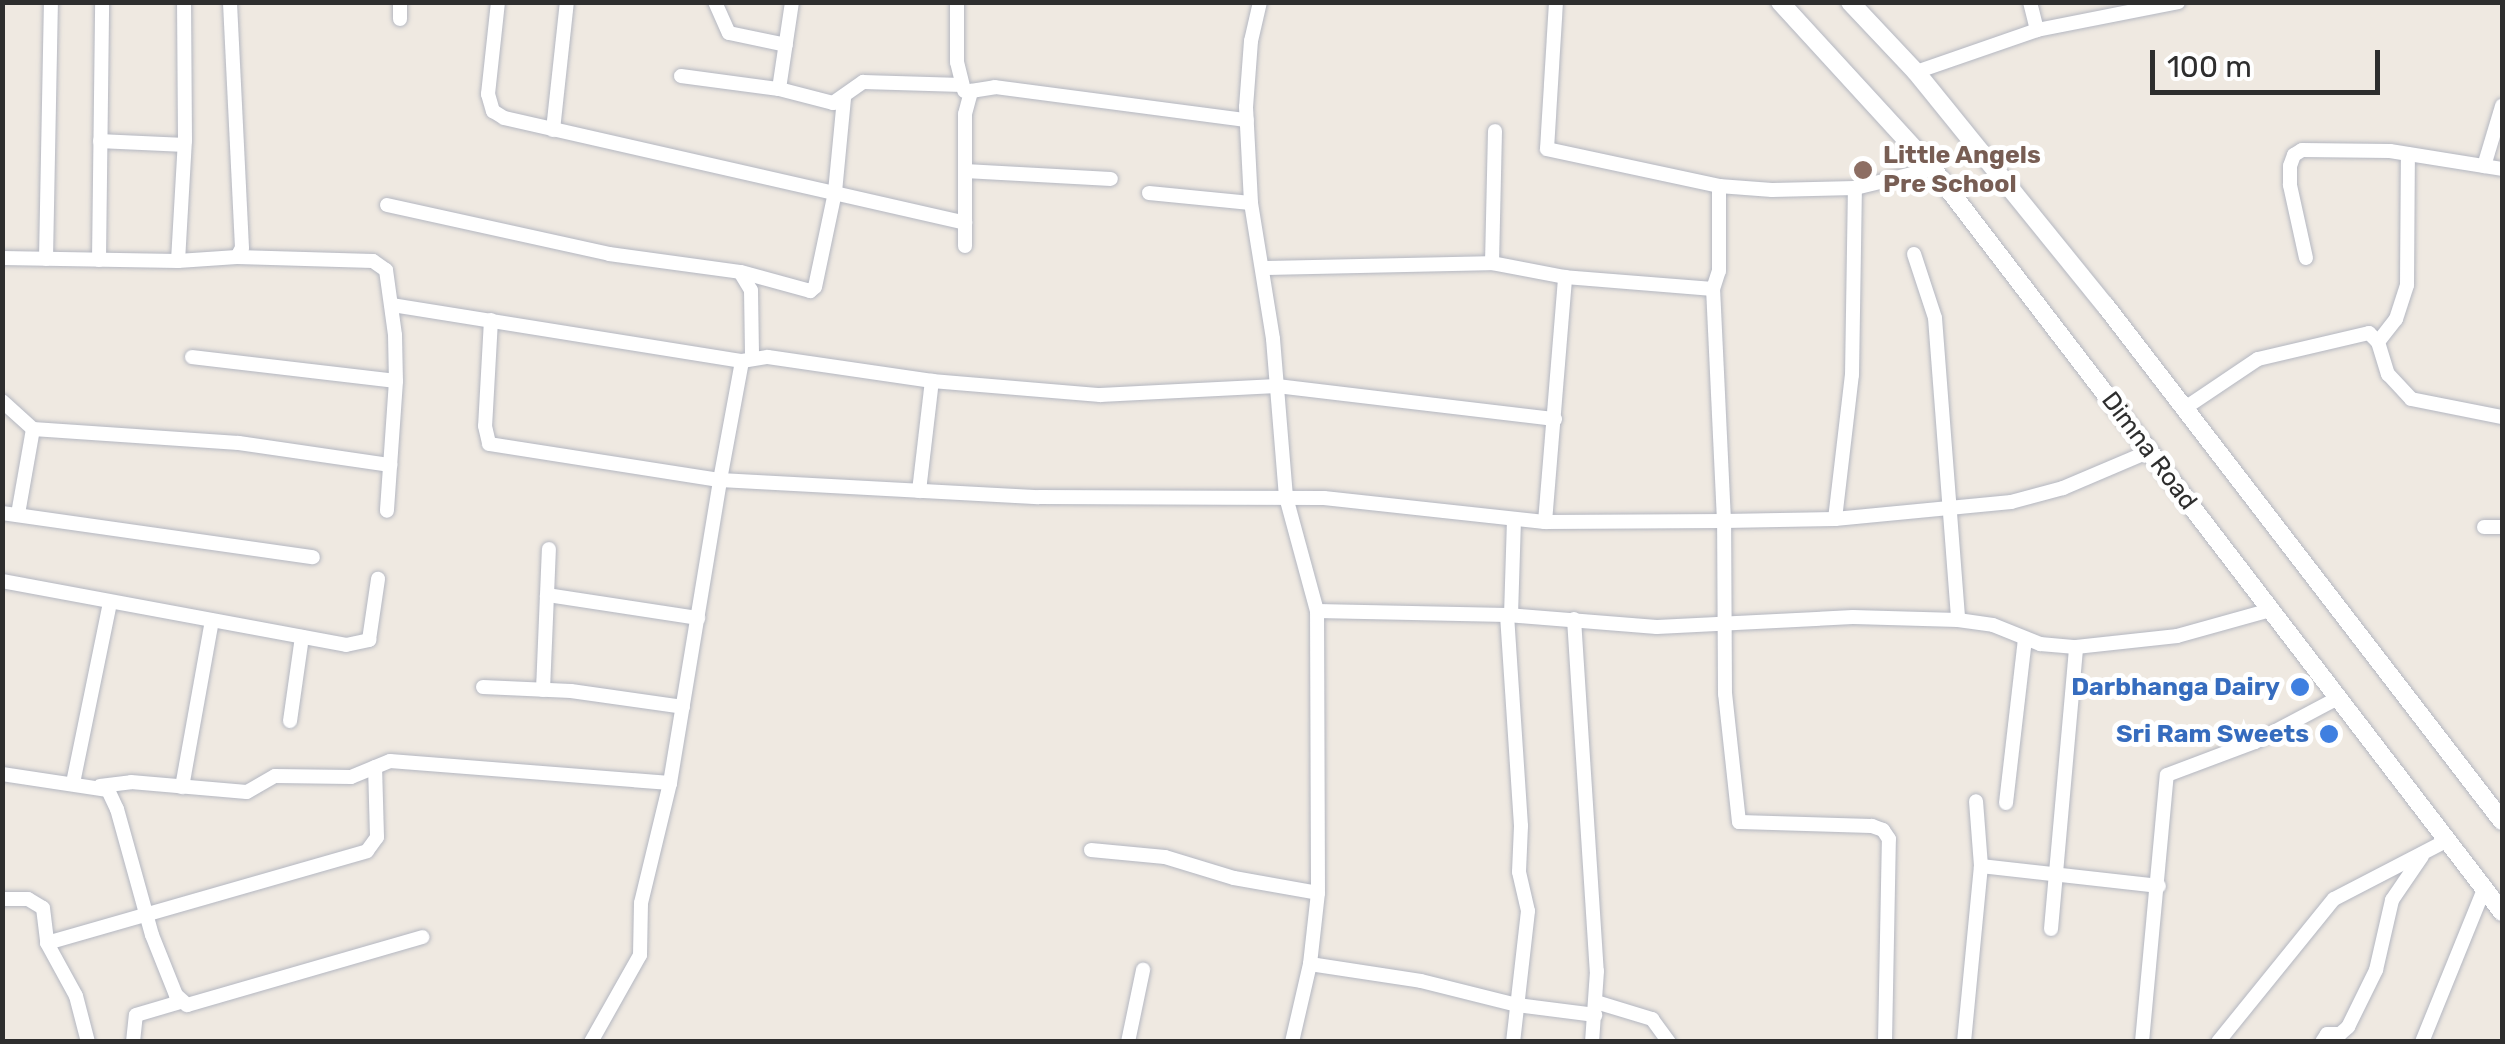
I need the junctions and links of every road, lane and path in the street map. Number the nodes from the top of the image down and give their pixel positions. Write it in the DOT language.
graph roads {
  1 [pos="51,2"];
  2 [pos="102,2"];
  3 [pos="184,2"];
  4 [pos="230,2"];
  5 [pos="400,2"];
  6 [pos="498,2"];
  7 [pos="567,2"];
  8 [pos="715,2"];
  9 [pos="792,2"];
  10 [pos="957,2"];
  11 [pos="1260,2"];
  12 [pos="1556,2"];
  13 [pos="1780,2"];
  14 [pos="1850,2"];
  15 [pos="2030,2"];
  16 [pos="2091,2"];
  17 [pos="2178,2"];
  18 [pos="400,19"];
  19 [pos="2094,19"];
  20 [pos="2037,30"];
  21 [pos="786,45"];
  22 [pos="1916,72"];
  23 [pos="681,76"];
  24 [pos="779,89"];
  25 [pos="964,92"];
  26 [pos="844,98"];
  27 [pos="2502,106"];
  28 [pos="1247,120"];
  29 [pos="552,130"];
  30 [pos="1495,130"];
  31 [pos="100,140"];
  32 [pos="184,145"];
  33 [pos="2408,154"];
  34 [pos="2484,166"];
  35 [pos="1933,169"];
  36 [pos="2502,169"];
  37 [pos="965,171"];
  38 [pos="1111,179"];
  39 [pos="1719,186"];
  40 [pos="1855,188"];
  41 [pos="1148,193"];
  42 [pos="834,195"];
  43 [pos="1251,203"];
  44 [pos="388,204"];
  45 [pos="965,223"];
  46 [pos="965,246"];
  47 [pos="1914,254"];
  48 [pos="237,257"];
  49 [pos="2,258"];
  50 [pos="2306,258"];
  51 [pos="46,259"];
  52 [pos="98,260"];
  53 [pos="178,261"];
  54 [pos="1492,264"];
  55 [pos="1262,268"];
  56 [pos="740,272"];
  57 [pos="1565,277"];
  58 [pos="1713,289"];
  59 [pos="392,306"];
  60 [pos="491,320"];
  61 [pos="2378,342"];
  62 [pos="192,357"];
  63 [pos="747,359"];
  64 [pos="396,381"];
  65 [pos="932,381"];
  66 [pos="1277,386"];
  67 [pos="2,401"];
  68 [pos="2184,408"];
  69 [pos="2502,417"];
  70 [pos="1555,419"];
  71 [pos="33,429"];
  72 [pos="2150,452"];
  73 [pos="390,466"];
  74 [pos="720,480"];
  75 [pos="919,491"];
  76 [pos="1286,497"];
  77 [pos="1951,508"];
  78 [pos="388,511"];
  79 [pos="10,513"];
  80 [pos="1514,518"];
  81 [pos="1835,518"];
  82 [pos="1545,522"];
  83 [pos="1724,522"];
  84 [pos="2484,527"];
  85 [pos="2502,527"];
  86 [pos="550,549"];
  87 [pos="313,556"];
  88 [pos="378,579"];
  89 [pos="2,581"];
  90 [pos="547,594"];
  91 [pos="110,602"];
  92 [pos="2270,610"];
  93 [pos="1317,611"];
  94 [pos="1509,615"];
  95 [pos="698,618"];
  96 [pos="1574,619"];
  97 [pos="1958,620"];
  98 [pos="212,621"];
  99 [pos="1724,624"];
  100 [pos="302,637"];
  101 [pos="2025,639"];
  102 [pos="2076,647"];
  103 [pos="483,687"];
  104 [pos="543,690"];
  105 [pos="2336,699"];
  106 [pos="683,708"];
  107 [pos="290,721"];
  108 [pos="375,766"];
  109 [pos="2,774"];
  110 [pos="74,783"];
  111 [pos="670,783"];
  112 [pos="100,786"];
  113 [pos="182,787"];
  114 [pos="1976,800"];
  115 [pos="2006,804"];
  116 [pos="2502,821"];
  117 [pos="2446,841"];
  118 [pos="1092,850"];
  119 [pos="2422,856"];
  120 [pos="1981,866"];
  121 [pos="2057,876"];
  122 [pos="2160,886"];
  123 [pos="2484,889"];
  124 [pos="1318,893"];
  125 [pos="2,898"];
  126 [pos="2502,912"];
  127 [pos="148,917"];
  128 [pos="2051,928"];
  129 [pos="422,937"];
  130 [pos="47,943"];
  131 [pos="1310,964"];
  132 [pos="1143,970"];
  133 [pos="180,1002"];
  134 [pos="1517,1006"];
  135 [pos="1595,1009"];
  136 [pos="88,1042"];
  137 [pos="133,1042"];
  138 [pos="591,1042"];
  139 [pos="1128,1042"];
  140 [pos="1292,1042"];
  141 [pos="1513,1042"];
  142 [pos="1592,1042"];
  143 [pos="1669,1042"];
  144 [pos="1885,1042"];
  145 [pos="1964,1042"];
  146 [pos="2142,1042"];
  147 [pos="2218,1042"];
  148 [pos="2322,1042"];
  149 [pos="2422,1042"];
  1 -- 51 [label="street"];
  2 -- 31 [label="street"];
  3 -- 32 [label="street"];
  4 -- 48 [label="street"];
  5 -- 18 [label="street"];
  6 -- 29 [label="street"];
  7 -- 29 [label="street"];
  8 -- 21 [label="street"];
  9 -- 21 [label="street"];
  10 -- 25 [label="street"];
  11 -- 28 [label="street"];
  12 -- 39 [label="street"];
  13 -- 35 [label="street, Dimna Road"];
  14 -- 22 [label="street"];
  15 -- 20 [label="street"];
  16 -- 19 [label="street"];
  17 -- 19 [label="street"];
  19 -- 20 [label="street"];
  20 -- 22 [label="street"];
  21 -- 24 [label="street"];
  22 -- 68 [label="street"];
  23 -- 24 [label="street"];
  24 -- 26 [label="street"];
  25 -- 26 [label="street"];
  25 -- 28 [label="street"];
  25 -- 37 [label="street"];
  26 -- 42 [label="street"];
  27 -- 34 [label="street"];
  28 -- 43 [label="street"];
  29 -- 42 [label="street"];
  30 -- 54 [label="street"];
  31 -- 32 [label="street"];
  31 -- 52 [label="street"];
  32 -- 53 [label="street"];
  33 -- 34 [label="street"];
  33 -- 50 [label="street"];
  33 -- 61 [label="street"];
  34 -- 36 [label="street"];
  35 -- 40 [label="street"];
  35 -- 72 [label="street, Dimna Road"];
  37 -- 38 [label="street"];
  37 -- 45 [label="street"];
  39 -- 40 [label="street"];
  39 -- 58 [label="street"];
  40 -- 81 [label="street"];
  41 -- 43 [label="street"];
  42 -- 45 [label="street"];
  42 -- 56 [label="street"];
  43 -- 55 [label="street"];
  44 -- 56 [label="street"];
  45 -- 46 [label="street"];
  47 -- 77 [label="street"];
  48 -- 53 [label="street"];
  48 -- 59 [label="street"];
  49 -- 51 [label="street"];
  51 -- 52 [label="street"];
  52 -- 53 [label="street"];
  54 -- 55 [label="street"];
  54 -- 57 [label="street"];
  55 -- 66 [label="street"];
  56 -- 63 [label="street"];
  57 -- 58 [label="street"];
  57 -- 70 [label="street"];
  58 -- 83 [label="street"];
  59 -- 60 [label="street"];
  59 -- 64 [label="street"];
  60 -- 63 [label="street"];
  60 -- 74 [label="street"];
  61 -- 68 [label="street"];
  61 -- 69 [label="street"];
  62 -- 64 [label="street"];
  63 -- 65 [label="street"];
  63 -- 74 [label="street"];
  64 -- 73 [label="street"];
  65 -- 66 [label="street"];
  65 -- 75 [label="street"];
  66 -- 70 [label="street"];
  66 -- 76 [label="street"];
  67 -- 71 [label="street"];
  68 -- 116 [label="street"];
  70 -- 82 [label="street"];
  71 -- 73 [label="street"];
  71 -- 79 [label="street"];
  72 -- 77 [label="street"];
  72 -- 92 [label="street, Dimna Road"];
  73 -- 78 [label="street"];
  74 -- 75 [label="street"];
  74 -- 95 [label="street"];
  75 -- 76 [label="street"];
  76 -- 80 [label="street"];
  76 -- 93 [label="street"];
  77 -- 81 [label="street"];
  77 -- 97 [label="street"];
  79 -- 87 [label="street"];
  80 -- 82 [label="street"];
  80 -- 94 [label="street"];
  81 -- 83 [label="street"];
  82 -- 83 [label="street"];
  83 -- 99 [label="street"];
  84 -- 85 [label="street"];
  86 -- 90 [label="street"];
  88 -- 100 [label="street"];
  89 -- 91 [label="street"];
  90 -- 95 [label="street"];
  90 -- 104 [label="street"];
  91 -- 98 [label="street"];
  91 -- 110 [label="street"];
  92 -- 102 [label="street"];
  92 -- 105 [label="street, Dimna Road"];
  93 -- 94 [label="street"];
  93 -- 124 [label="street"];
  94 -- 96 [label="street"];
  94 -- 134 [label="street"];
  95 -- 106 [label="street"];
  96 -- 99 [label="street"];
  96 -- 135 [label="street"];
  97 -- 99 [label="street"];
  97 -- 101 [label="street"];
  98 -- 100 [label="street"];
  98 -- 113 [label="street"];
  99 -- 144 [label="street"];
  100 -- 107 [label="street"];
  101 -- 102 [label="street"];
  101 -- 115 [label="street"];
  102 -- 121 [label="street"];
  103 -- 104 [label="street"];
  104 -- 106 [label="street"];
  105 -- 117 [label="street, Dimna Road"];
  105 -- 122 [label="street"];
  106 -- 111 [label="street"];
  108 -- 111 [label="street"];
  108 -- 113 [label="street"];
  108 -- 127 [label="street"];
  109 -- 110 [label="street"];
  110 -- 112 [label="street"];
  111 -- 138 [label="street"];
  112 -- 113 [label="street"];
  112 -- 127 [label="street"];
  114 -- 120 [label="street"];
  117 -- 119 [label="street"];
  117 -- 123 [label="street, Dimna Road"];
  118 -- 124 [label="street"];
  119 -- 147 [label="street"];
  119 -- 148 [label="street"];
  120 -- 121 [label="street"];
  120 -- 145 [label="street"];
  121 -- 122 [label="street"];
  121 -- 128 [label="street"];
  122 -- 146 [label="street"];
  123 -- 126 [label="street, Dimna Road"];
  123 -- 149 [label="street"];
  124 -- 131 [label="street"];
  125 -- 130 [label="street"];
  127 -- 130 [label="street"];
  127 -- 133 [label="street"];
  129 -- 133 [label="street"];
  130 -- 136 [label="street"];
  131 -- 134 [label="street"];
  131 -- 140 [label="street"];
  132 -- 139 [label="street"];
  133 -- 137 [label="street"];
  134 -- 135 [label="street"];
  134 -- 141 [label="street"];
  135 -- 142 [label="street"];
  135 -- 143 [label="street"];
}
